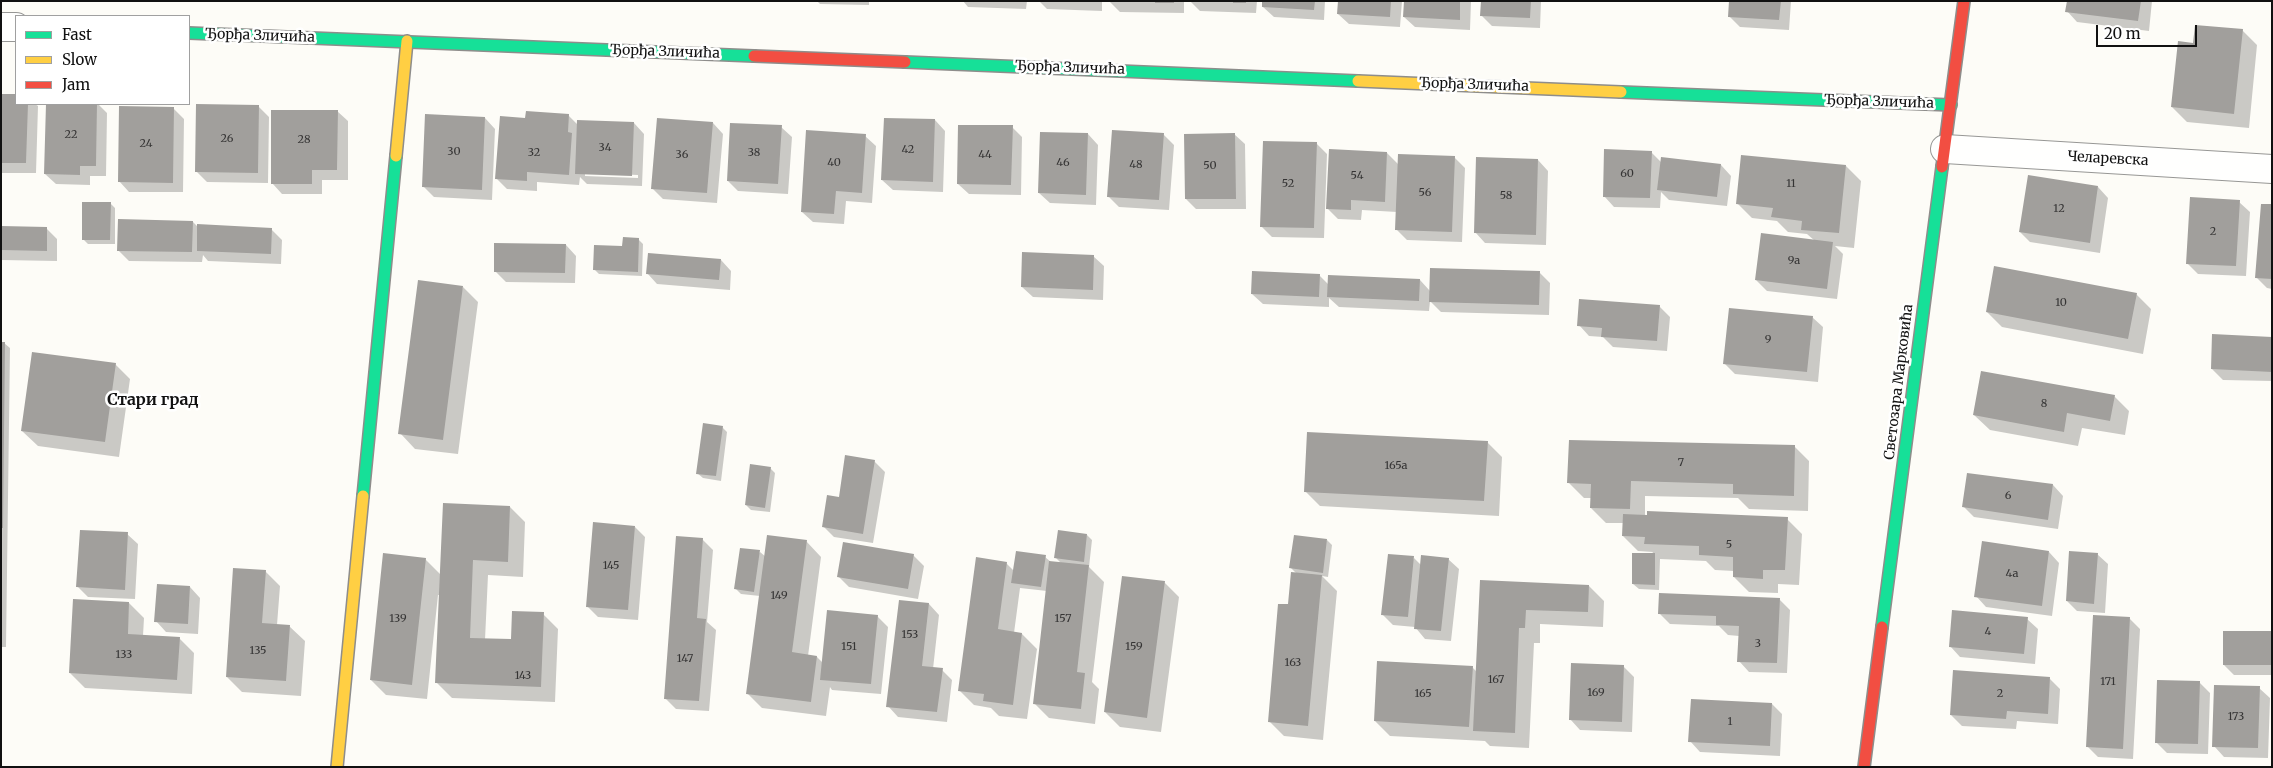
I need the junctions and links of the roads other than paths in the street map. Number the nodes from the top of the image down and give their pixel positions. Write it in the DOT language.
graph roads {
  1 [pos="1964,1"];
  2 [pos="1,27"];
  3 [pos="15,28"];
  4 [pos="190,33"];
  5 [pos="407,41"];
  6 [pos="1950,105"];
  7 [pos="1945,150"];
  8 [pos="2272,169"];
  9 [pos="337,767"];
  10 [pos="1864,767"];
  1 -- 6 [label="street, Светозара Марковића"];
  2 -- 3 [label="street"];
  4 -- 5 [label="street, Ђорђа Зличића"];
  5 -- 6 [label="street, Ђорђа Зличића"];
  5 -- 9 [label="street"];
  6 -- 7 [label="street, Светозара Марковића"];
  7 -- 8 [label="street, Челаревска"];
  7 -- 10 [label="street, Светозара Марковића"];
}
